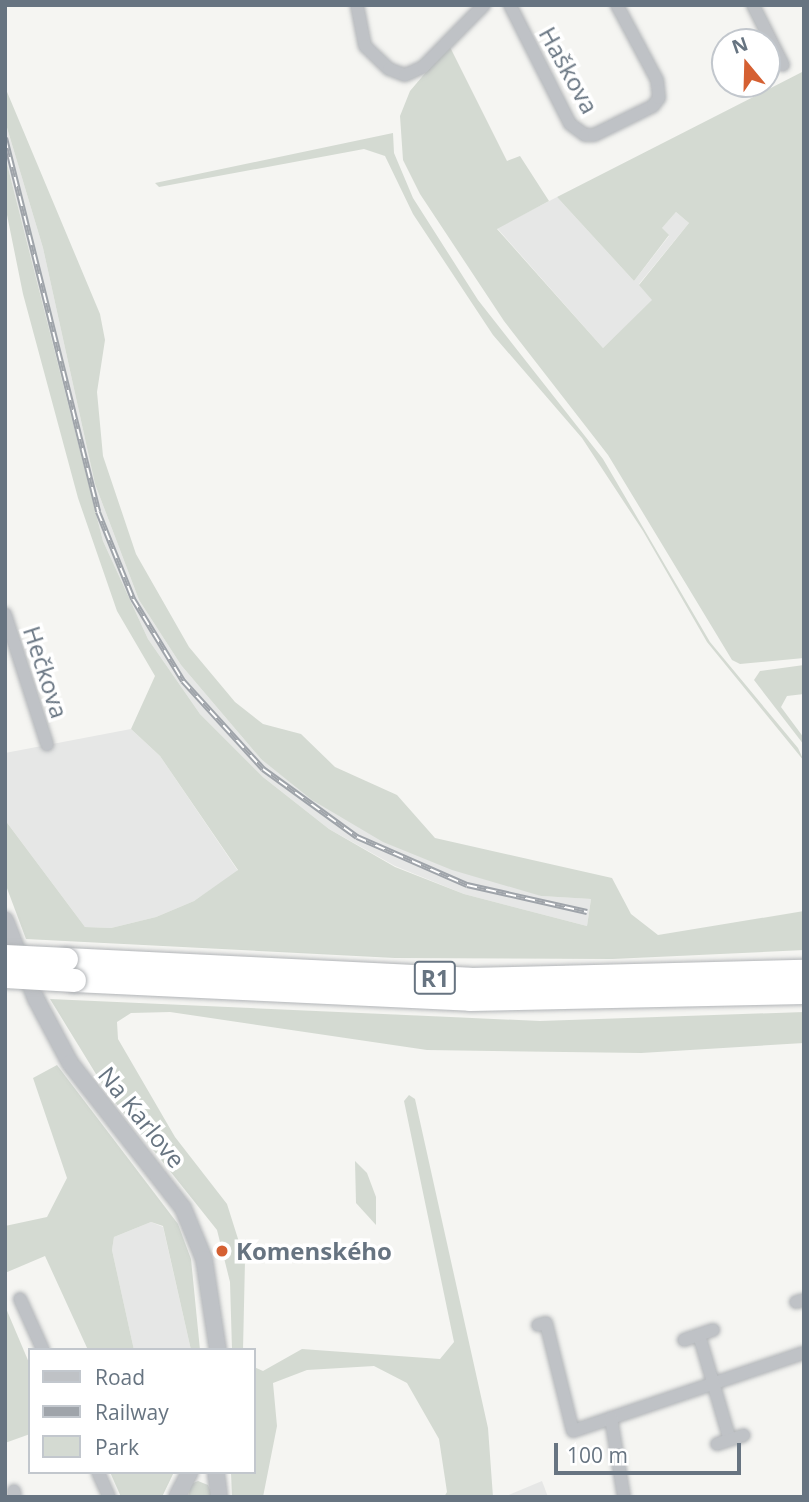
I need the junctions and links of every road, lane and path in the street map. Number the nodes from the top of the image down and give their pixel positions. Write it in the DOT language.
graph roads {
  1 [pos="357,5"];
  2 [pos="484,5"];
  3 [pos="510,5"];
  4 [pos="617,5"];
  5 [pos="753,5"];
  6 [pos="783,65"];
  7 [pos="5,614"];
  8 [pos="47,744"];
  9 [pos="5,920"];
  10 [pos="5,956"];
  11 [pos="70,970"];
  12 [pos="804,971"];
  13 [pos="5,976"];
  14 [pos="804,992"];
  15 [pos="20,1299"];
  16 [pos="538,1325"];
  17 [pos="713,1330"];
  18 [pos="699,1335"];
  19 [pos="684,1340"];
  20 [pos="42,1348"];
  21 [pos="218,1348"];
  22 [pos="804,1353"];
  23 [pos="714,1384"];
  24 [pos="611,1418"];
  25 [pos="744,1435"];
  26 [pos="730,1440"];
  27 [pos="717,1444"];
  28 [pos="99,1474"];
  29 [pos="189,1474"];
  30 [pos="213,1474"];
  31 [pos="108,1497"];
  32 [pos="177,1497"];
  33 [pos="219,1497"];
  34 [pos="624,1497"];
  1 -- 2 [label="street"];
  3 -- 4 [label="street, Haškova"];
  5 -- 6 [label="street"];
  7 -- 8 [label="street, Hečkova"];
  9 -- 21 [label="street, Na Karlove"];
  10 -- 11 [label="highway, R1, bridge"];
  11 -- 12 [label="highway, R1"];
  11 -- 13 [label="highway, R1, bridge"];
  11 -- 14 [label="highway, R1"];
  15 -- 20 [label="street"];
  16 -- 24 [label="street"];
  17 -- 18 [label="street"];
  18 -- 19 [label="street"];
  18 -- 23 [label="street"];
  22 -- 23 [label="street"];
  23 -- 24 [label="street"];
  23 -- 26 [label="street"];
  24 -- 34 [label="street"];
  25 -- 26 [label="street"];
  26 -- 27 [label="street"];
  28 -- 31 [label="street"];
  29 -- 32 [label="street"];
  30 -- 33 [label="street"];
}
